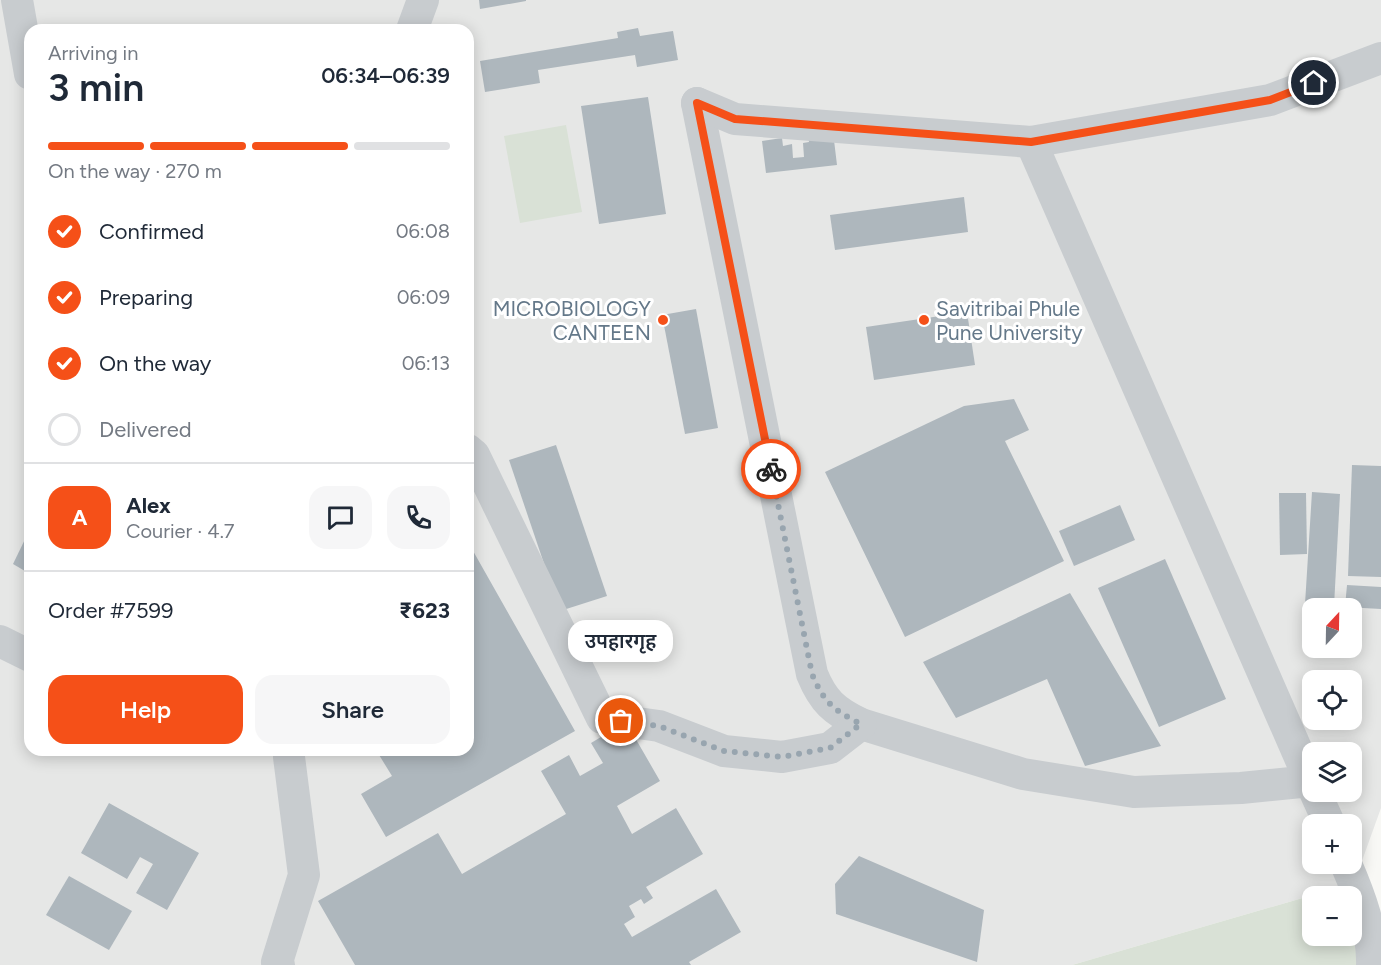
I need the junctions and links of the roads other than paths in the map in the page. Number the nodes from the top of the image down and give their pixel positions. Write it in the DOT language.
graph roads {
  1 [pos="17,0"];
  2 [pos="423,0"];
  3 [pos="413,24"];
  4 [pos="24,40"];
  5 [pos="1381,58"];
  6 [pos="1031,142"];
  7 [pos="474,463"];
  8 [pos="0,641"];
  9 [pos="24,653"];
  10 [pos="861,724"];
  11 [pos="284,756"];
  12 [pos="1302,761"];
  13 [pos="1302,786"];
  14 [pos="1350,874"];
  15 [pos="276,964"];
  16 [pos="1372,965"];
  1 -- 4 [label="lane"];
  2 -- 3 [label="lane"];
  5 -- 6 [label="lane"];
  6 -- 10 [label="lane"];
  6 -- 12 [label="lane"];
  7 -- 10 [label="lane"];
  8 -- 9 [label="lane"];
  10 -- 13 [label="lane"];
  11 -- 15 [label="lane"];
  14 -- 16 [label="lane"];
}
